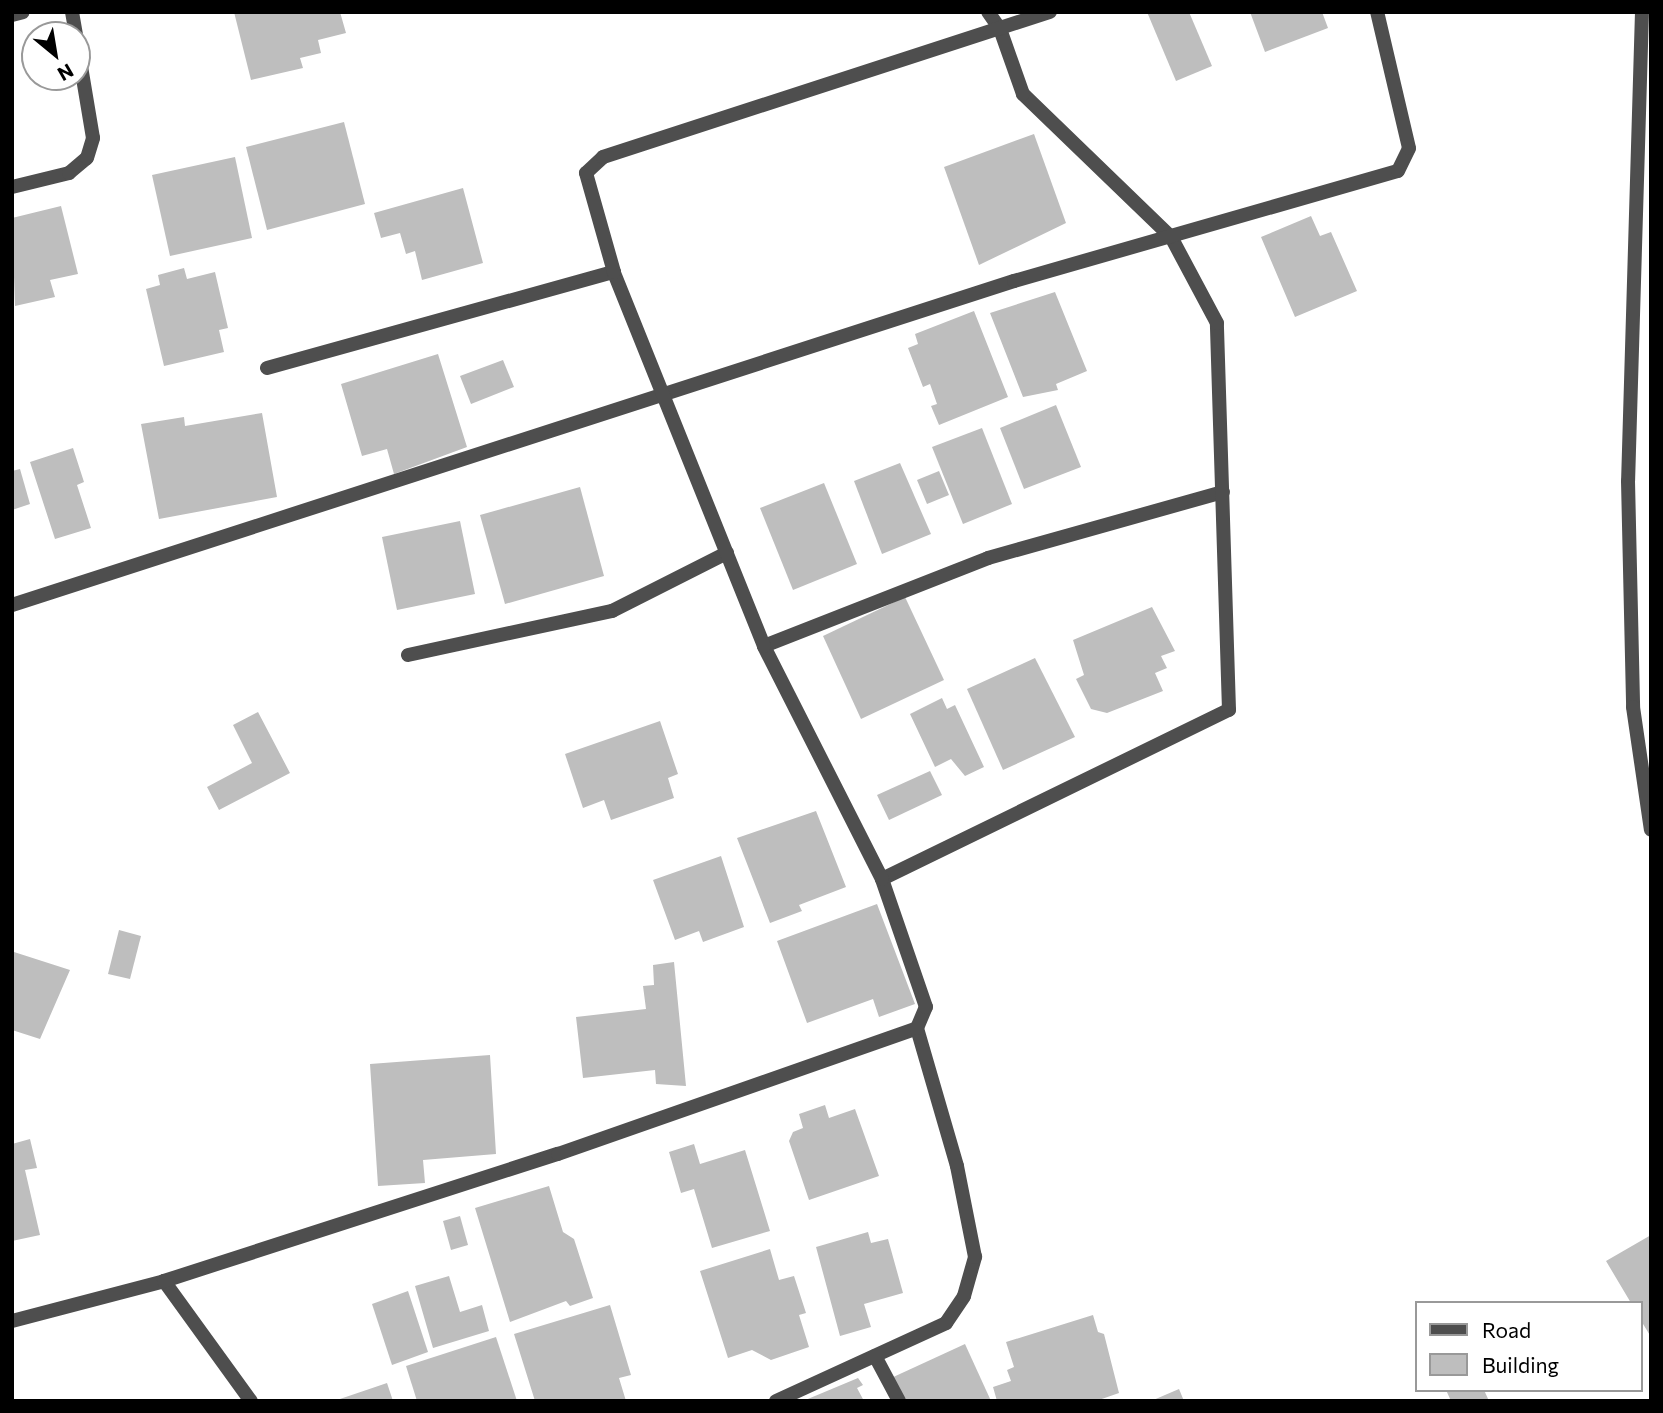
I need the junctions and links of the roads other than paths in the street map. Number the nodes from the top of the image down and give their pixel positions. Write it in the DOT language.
graph roads {
  1 [pos="23,12"];
  2 [pos="988,12"];
  3 [pos="1050,12"];
  4 [pos="1377,12"];
  5 [pos="1643,12"];
  6 [pos="12,15"];
  7 [pos="1000,29"];
  8 [pos="85,91"];
  9 [pos="12,187"];
  10 [pos="1171,237"];
  11 [pos="614,272"];
  12 [pos="267,368"];
  13 [pos="665,397"];
  14 [pos="1223,492"];
  15 [pos="727,553"];
  16 [pos="12,605"];
  17 [pos="764,646"];
  18 [pos="408,655"];
  19 [pos="1651,830"];
  20 [pos="882,878"];
  21 [pos="917,1028"];
  22 [pos="164,1281"];
  23 [pos="12,1321"];
  24 [pos="875,1356"];
  25 [pos="251,1401"];
  26 [pos="776,1401"];
  27 [pos="899,1401"];
  1 -- 6 [label="street"];
  2 -- 7 [label="street"];
  3 -- 7 [label="street"];
  4 -- 10 [label="street"];
  5 -- 19 [label="street"];
  7 -- 10 [label="street"];
  7 -- 11 [label="street"];
  8 -- 9 [label="street"];
  10 -- 13 [label="street"];
  10 -- 14 [label="street"];
  11 -- 12 [label="street"];
  11 -- 13 [label="street"];
  13 -- 15 [label="street"];
  13 -- 16 [label="street"];
  14 -- 17 [label="street"];
  14 -- 20 [label="street"];
  15 -- 17 [label="street"];
  15 -- 18 [label="street"];
  17 -- 20 [label="street"];
  20 -- 21 [label="street"];
  21 -- 22 [label="street"];
  21 -- 24 [label="street"];
  22 -- 23 [label="street"];
  22 -- 25 [label="street"];
  24 -- 26 [label="street"];
  24 -- 27 [label="street"];
}
